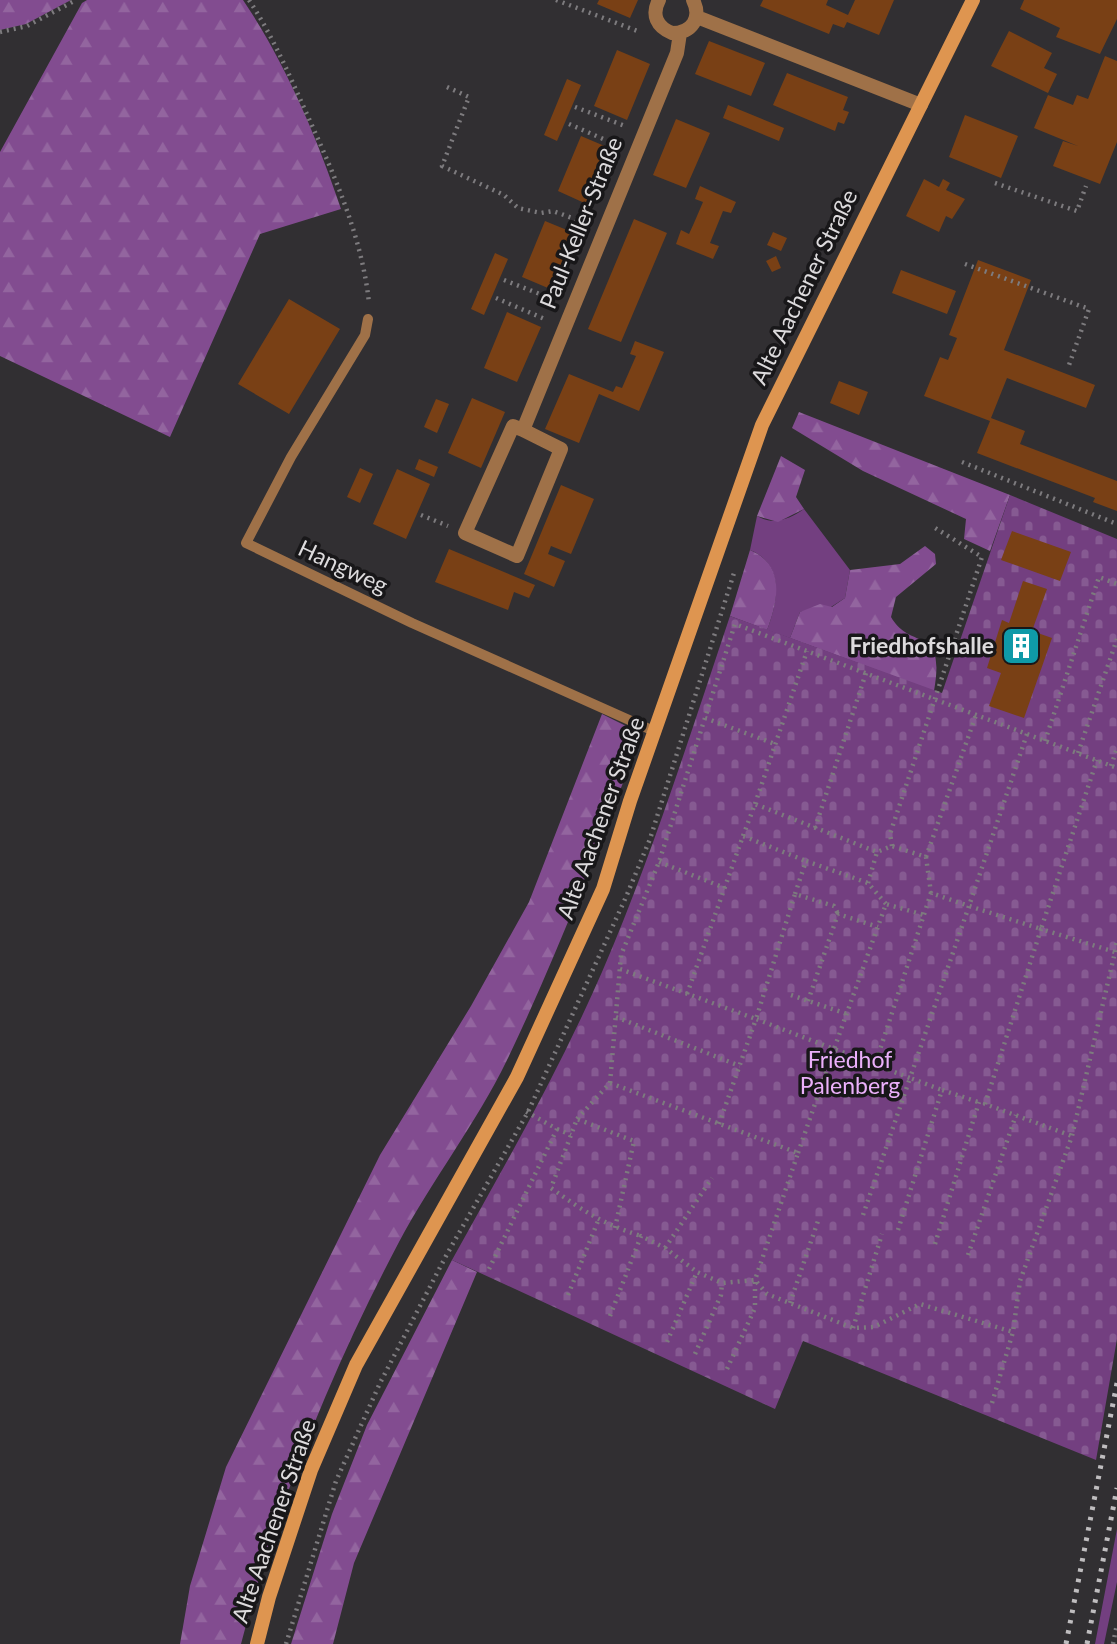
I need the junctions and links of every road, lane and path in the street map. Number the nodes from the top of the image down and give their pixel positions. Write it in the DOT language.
graph roads {
  1 [pos="76,0"];
  2 [pos="250,0"];
  3 [pos="556,0"];
  4 [pos="659,0"];
  5 [pos="694,0"];
  6 [pos="973,0"];
  7 [pos="66,2"];
  8 [pos="697,18"];
  9 [pos="659,25"];
  10 [pos="0,32"];
  11 [pos="680,33"];
  12 [pos="447,87"];
  13 [pos="921,106"];
  14 [pos="575,107"];
  15 [pos="569,124"];
  16 [pos="642,133"];
  17 [pos="634,152"];
  18 [pos="995,183"];
  19 [pos="1086,186"];
  20 [pos="604,229"];
  21 [pos="965,264"];
  22 [pos="504,280"];
  23 [pos="496,298"];
  24 [pos="572,307"];
  25 [pos="368,319"];
  26 [pos="564,327"];
  27 [pos="1069,365"];
  28 [pos="523,430"];
  29 [pos="962,461"];
  30 [pos="421,515"];
  31 [pos="1117,524"];
  32 [pos="932,526"];
  33 [pos="465,533"];
  34 [pos="1117,584"];
  35 [pos="1117,639"];
  36 [pos="807,651"];
  37 [pos="866,673"];
  38 [pos="936,700"];
  39 [pos="976,715"];
  40 [pos="705,718"];
  41 [pos="656,732"];
  42 [pos="1027,734"];
  43 [pos="1045,741"];
  44 [pos="775,744"];
  45 [pos="1117,748"];
  46 [pos="1078,754"];
  47 [pos="1097,760"];
  48 [pos="1114,767"];
  49 [pos="755,804"];
  50 [pos="816,828"];
  51 [pos="743,836"];
  52 [pos="892,846"];
  53 [pos="877,852"];
  54 [pos="926,857"];
  55 [pos="806,861"];
  56 [pos="659,862"];
  57 [pos="868,883"];
  58 [pos="725,888"];
  59 [pos="931,893"];
  60 [pos="795,894"];
  61 [pos="886,904"];
  62 [pos="969,906"];
  63 [pos="838,914"];
  64 [pos="924,915"];
  65 [pos="878,927"];
  66 [pos="1041,929"];
  67 [pos="1117,940"];
  68 [pos="1115,953"];
  69 [pos="620,969"];
  70 [pos="687,994"];
  71 [pos="791,995"];
  72 [pos="808,1001"];
  73 [pos="847,1014"];
  74 [pos="616,1017"];
  75 [pos="756,1019"];
  76 [pos="834,1049"];
  77 [pos="875,1065"];
  78 [pos="740,1066"];
  79 [pos="910,1078"];
  80 [pos="610,1083"];
  81 [pos="942,1090"];
  82 [pos="505,1098"];
  83 [pos="978,1102"];
  84 [pos="985,1104"];
  85 [pos="1016,1115"];
  86 [pos="577,1119"];
  87 [pos="719,1124"];
  88 [pos="556,1129"];
  89 [pos="571,1135"];
  90 [pos="1072,1136"];
  91 [pos="798,1153"];
  92 [pos="712,1178"];
  93 [pos="863,1215"];
  94 [pos="819,1218"];
  95 [pos="598,1220"];
  96 [pos="615,1228"];
  97 [pos="898,1230"];
  98 [pos="882,1234"];
  99 [pos="641,1236"];
  100 [pos="935,1244"];
  101 [pos="666,1248"];
  102 [pos="968,1255"];
  103 [pos="489,1269"];
  104 [pos="696,1272"];
  105 [pos="755,1280"];
  106 [pos="722,1283"];
  107 [pos="568,1295"];
  108 [pos="790,1303"];
  109 [pos="610,1316"];
  110 [pos="853,1328"];
  111 [pos="1013,1332"];
  112 [pos="667,1342"];
  113 [pos="695,1354"];
  114 [pos="727,1369"];
  115 [pos="992,1403"];
  116 [pos="1117,1624"];
  117 [pos="257,1644"];
  118 [pos="1113,1644"];
  1 -- 7 [label="path"];
  2 -- 25 [label="path"];
  3 -- 9 [label="path"];
  4 -- 9 [label="street"];
  5 -- 8 [label="street"];
  6 -- 13 [label="main road, Alte Aachener Straße"];
  7 -- 10 [label="path"];
  8 -- 11 [label="street"];
  8 -- 13 [label="street"];
  9 -- 11 [label="street"];
  11 -- 16 [label="street, Paul-Keller-Straße"];
  12 -- 20 [label="path"];
  13 -- 41 [label="main road, Alte Aachener Straße"];
  14 -- 16 [label="path"];
  15 -- 17 [label="path"];
  16 -- 17 [label="street, Paul-Keller-Straße"];
  17 -- 20 [label="street, Paul-Keller-Straße"];
  18 -- 19 [label="path"];
  20 -- 24 [label="street, Paul-Keller-Straße"];
  21 -- 27 [label="path"];
  22 -- 24 [label="path"];
  23 -- 26 [label="path"];
  24 -- 26 [label="street, Paul-Keller-Straße"];
  25 -- 41 [label="lane, Hangweg"];
  26 -- 28 [label="street, Paul-Keller-Straße"];
  28 -- 33 [label="street, Paul-Keller-Straße"];
  28 -- 33 [label="street"];
  29 -- 31 [label="path"];
  30 -- 33 [label="path"];
  32 -- 38 [label="path"];
  34 -- 43 [label="path"];
  35 -- 46 [label="path"];
  36 -- 37 [label="path"];
  36 -- 40 [label="path"];
  36 -- 44 [label="path"];
  37 -- 38 [label="path"];
  37 -- 50 [label="path"];
  38 -- 39 [label="path"];
  38 -- 52 [label="path"];
  39 -- 42 [label="path"];
  39 -- 54 [label="path"];
  40 -- 44 [label="path"];
  40 -- 56 [label="path"];
  41 -- 82 [label="main road, Alte Aachener Straße"];
  42 -- 43 [label="path"];
  42 -- 62 [label="path"];
  43 -- 46 [label="path"];
  44 -- 49 [label="path"];
  45 -- 48 [label="path"];
  46 -- 47 [label="path"];
  47 -- 48 [label="path"];
  47 -- 66 [label="path"];
  49 -- 50 [label="path"];
  49 -- 51 [label="path"];
  50 -- 53 [label="path"];
  51 -- 55 [label="path"];
  51 -- 58 [label="path"];
  52 -- 53 [label="path"];
  52 -- 54 [label="path"];
  53 -- 57 [label="path"];
  54 -- 59 [label="path"];
  55 -- 57 [label="path"];
  55 -- 60 [label="path"];
  56 -- 58 [label="path"];
  56 -- 69 [label="path"];
  57 -- 61 [label="path"];
  58 -- 70 [label="path"];
  59 -- 62 [label="path"];
  59 -- 64 [label="path"];
  60 -- 63 [label="path"];
  60 -- 75 [label="path"];
  61 -- 64 [label="path"];
  61 -- 65 [label="path"];
  62 -- 66 [label="path"];
  62 -- 79 [label="path"];
  63 -- 65 [label="path"];
  63 -- 72 [label="path"];
  64 -- 77 [label="path"];
  65 -- 73 [label="path"];
  66 -- 68 [label="path"];
  66 -- 84 [label="path"];
  67 -- 68 [label="path"];
  68 -- 90 [label="path"];
  69 -- 70 [label="path"];
  69 -- 74 [label="path"];
  70 -- 75 [label="path"];
  71 -- 72 [label="path"];
  72 -- 73 [label="path"];
  73 -- 76 [label="path"];
  74 -- 78 [label="path"];
  74 -- 80 [label="path"];
  75 -- 76 [label="path"];
  75 -- 78 [label="path"];
  76 -- 77 [label="path"];
  76 -- 91 [label="path"];
  77 -- 79 [label="path"];
  78 -- 87 [label="path"];
  79 -- 81 [label="path"];
  79 -- 93 [label="path"];
  80 -- 86 [label="path"];
  80 -- 87 [label="path"];
  81 -- 83 [label="path"];
  81 -- 97 [label="path"];
  82 -- 88 [label="path"];
  82 -- 117 [label="main road, Alte Aachener Straße"];
  83 -- 84 [label="path"];
  83 -- 100 [label="path"];
  84 -- 85 [label="path"];
  85 -- 90 [label="path"];
  85 -- 102 [label="path"];
  86 -- 89 [label="path"];
  86 -- 96 [label="path"];
  87 -- 91 [label="path"];
  88 -- 89 [label="path"];
  88 -- 103 [label="path"];
  89 -- 95 [label="path"];
  90 -- 111 [label="path"];
  91 -- 105 [label="path"];
  92 -- 101 [label="path"];
  94 -- 108 [label="path"];
  95 -- 96 [label="path"];
  95 -- 107 [label="path"];
  96 -- 99 [label="path"];
  98 -- 110 [label="path"];
  99 -- 101 [label="path"];
  99 -- 109 [label="path"];
  101 -- 104 [label="path"];
  104 -- 106 [label="path"];
  104 -- 112 [label="path"];
  105 -- 106 [label="path"];
  105 -- 108 [label="path"];
  105 -- 114 [label="path"];
  106 -- 113 [label="path"];
  108 -- 110 [label="path"];
  110 -- 111 [label="path"];
  111 -- 115 [label="path"];
  116 -- 118 [label="path"];
}
